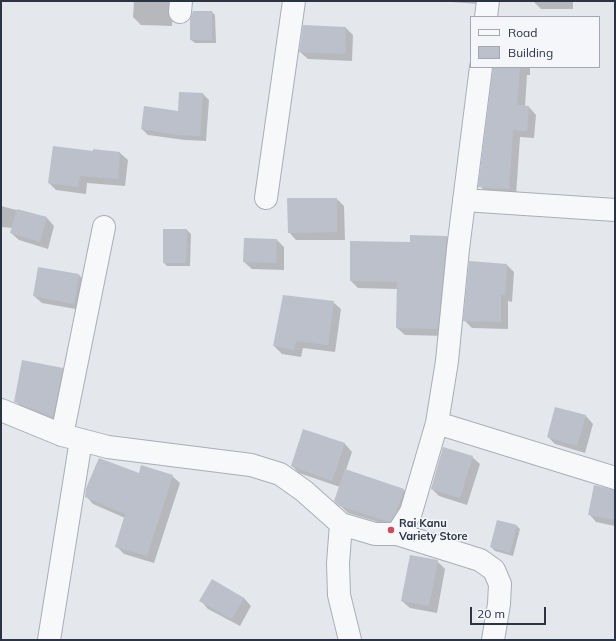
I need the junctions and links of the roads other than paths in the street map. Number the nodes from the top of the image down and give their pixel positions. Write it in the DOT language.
graph roads {
  1 [pos="294,1"];
  2 [pos="488,1"];
  3 [pos="486,16"];
  4 [pos="481,68"];
  5 [pos="266,198"];
  6 [pos="464,200"];
  7 [pos="615,210"];
  8 [pos="104,226"];
  9 [pos="1,410"];
  10 [pos="437,423"];
  11 [pos="72,437"];
  12 [pos="615,478"];
  13 [pos="341,524"];
  14 [pos="397,534"];
  15 [pos="49,640"];
  16 [pos="350,640"];
  17 [pos="493,640"];
  1 -- 5 [label="street"];
  2 -- 3 [label="street"];
  4 -- 6 [label="street"];
  6 -- 7 [label="street"];
  6 -- 10 [label="street"];
  8 -- 11 [label="street"];
  9 -- 11 [label="street"];
  10 -- 12 [label="street"];
  10 -- 14 [label="street"];
  11 -- 13 [label="street"];
  11 -- 15 [label="street"];
  13 -- 14 [label="street"];
  13 -- 16 [label="street"];
  14 -- 17 [label="street"];
}
